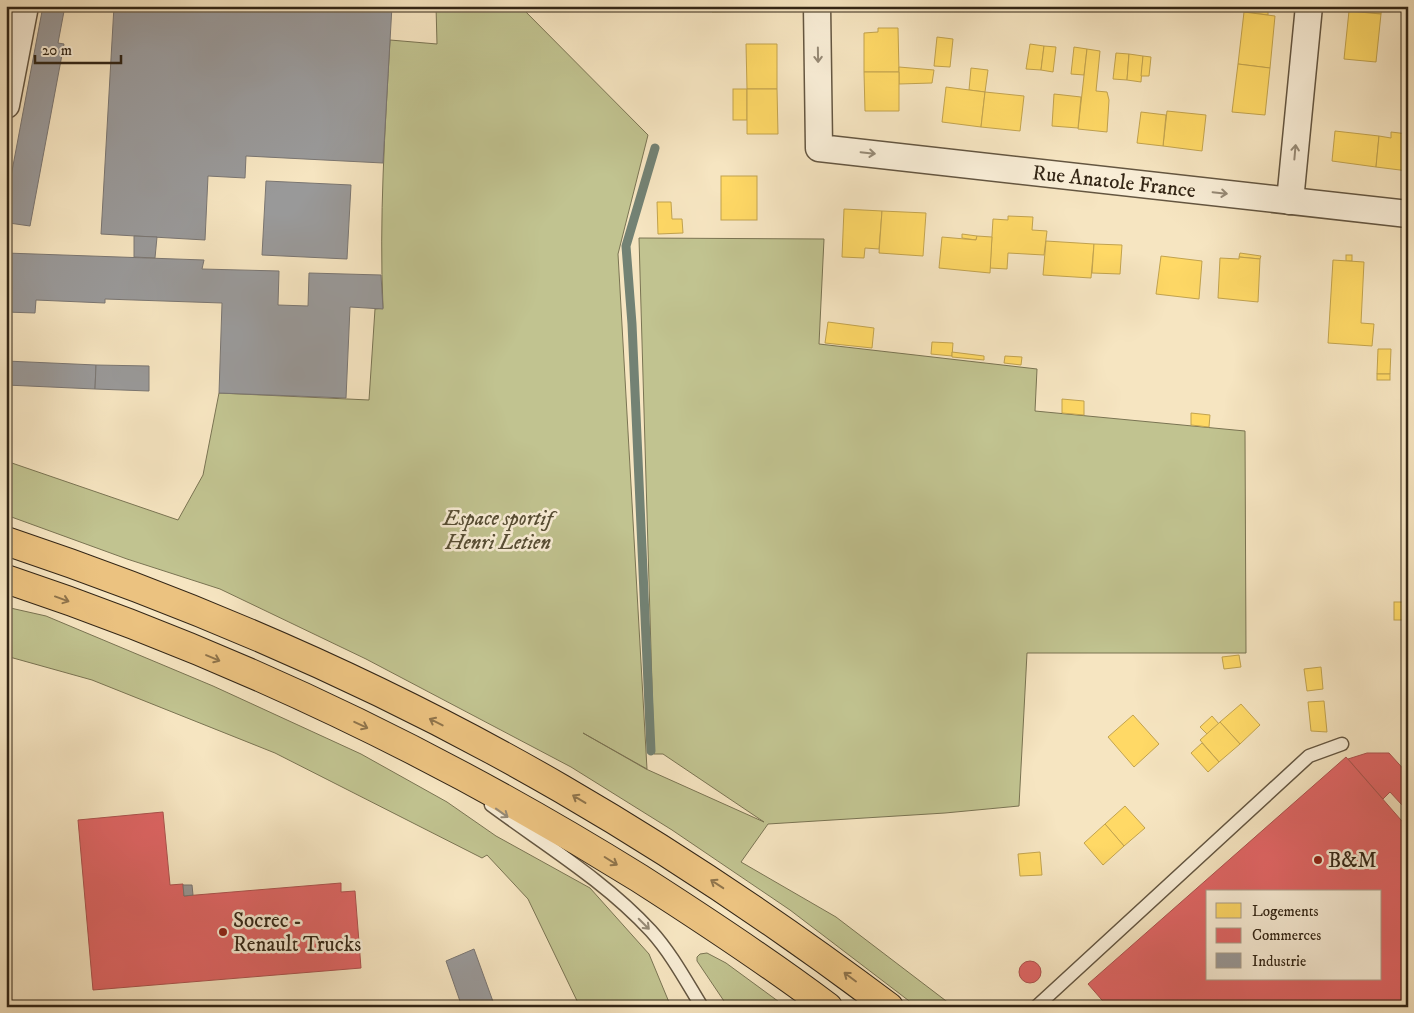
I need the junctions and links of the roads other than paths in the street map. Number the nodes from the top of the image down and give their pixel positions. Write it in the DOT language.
graph roads {
  1 [pos="25,6"];
  2 [pos="817,6"];
  3 [pos="1309,6"];
  4 [pos="6,105"];
  5 [pos="1290,201"];
  6 [pos="1408,214"];
  7 [pos="13,543"];
  8 [pos="11,580"];
  9 [pos="1342,744"];
  10 [pos="420,754"];
  11 [pos="702,1007"];
  12 [pos="828,1007"];
  13 [pos="889,1007"];
  14 [pos="1036,1007"];
  1 -- 4 [label="street"];
  2 -- 5 [label="street, Rue Anatole France, one-way"];
  5 -- 3 [label="street, one-way"];
  5 -- 6 [label="street, Rue Anatole France"];
  13 -- 7 [label="highway, one-way"];
  8 -- 10 [label="highway, one-way"];
  9 -- 14 [label="lane"];
  10 -- 11 [label="lane, one-way"];
  10 -- 12 [label="highway, one-way"];
}
